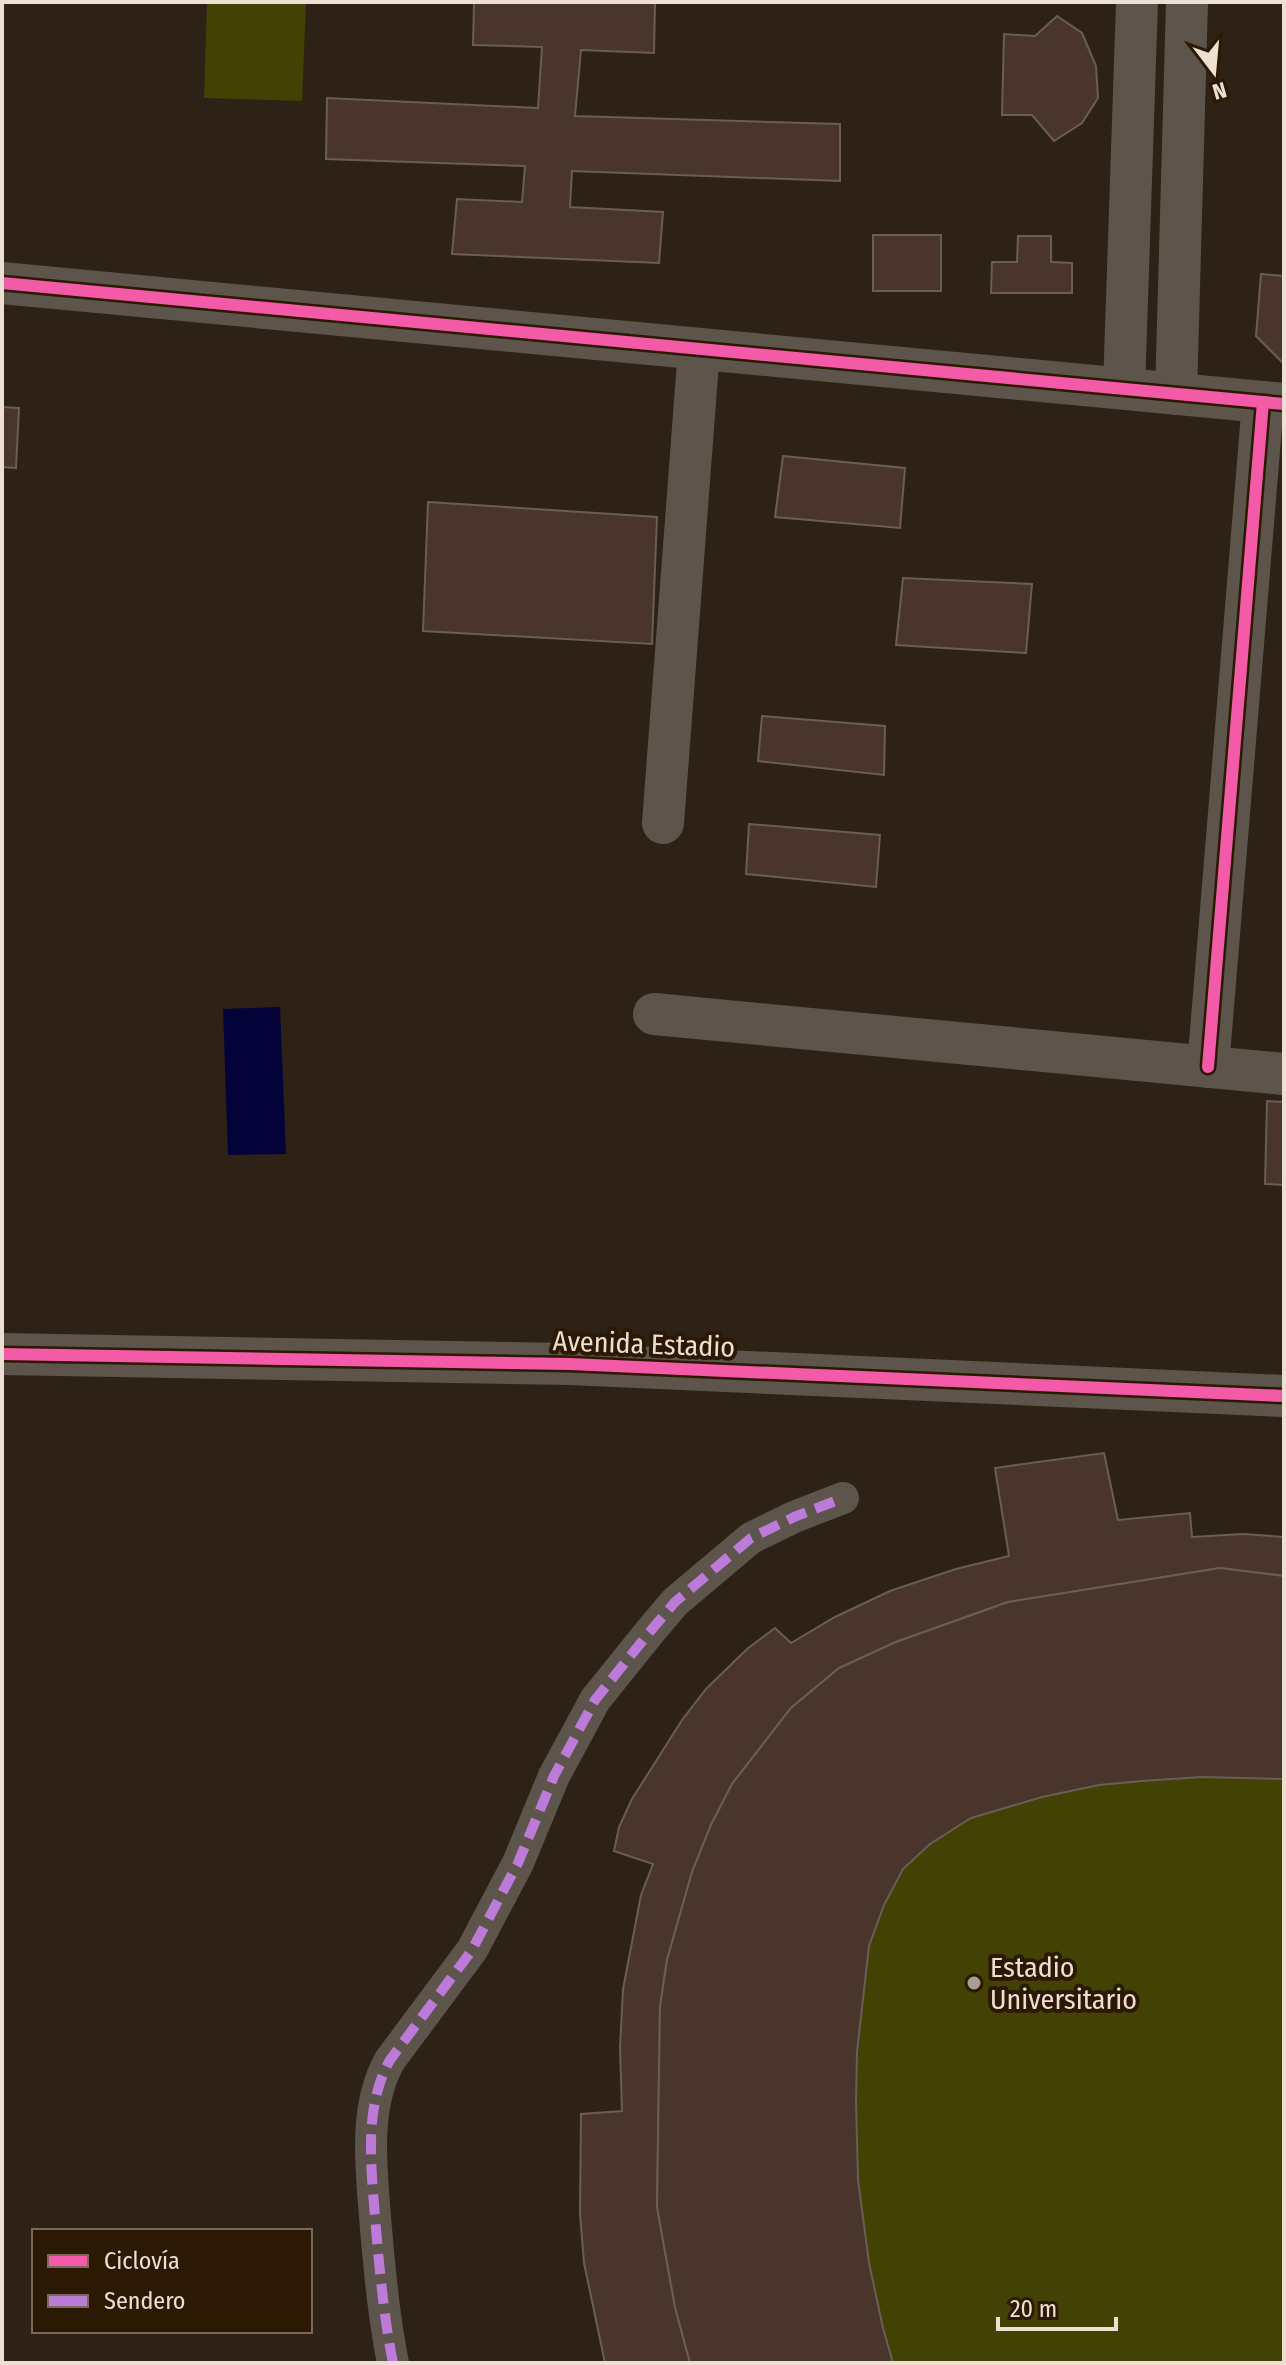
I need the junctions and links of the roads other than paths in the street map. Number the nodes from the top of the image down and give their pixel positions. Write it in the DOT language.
graph roads {
  1 [pos="1137,2"];
  2 [pos="1187,2"];
  3 [pos="2,283"];
  4 [pos="699,349"];
  5 [pos="1124,388"];
  6 [pos="1176,394"];
  7 [pos="1274,403"];
  8 [pos="663,823"];
  9 [pos="654,1014"];
  10 [pos="1208,1067"];
  11 [pos="1284,1074"];
  12 [pos="2,1354"];
  13 [pos="1284,1396"];
  14 [pos="843,1498"];
  15 [pos="393,2363"];
  1 -- 5 [label="street"];
  2 -- 6 [label="street"];
  3 -- 4 [label="street"];
  4 -- 5 [label="street"];
  4 -- 8 [label="street"];
  5 -- 6 [label="street"];
  6 -- 7 [label="street"];
  7 -- 10 [label="street"];
  9 -- 10 [label="street"];
  10 -- 11 [label="street"];
  12 -- 13 [label="street, Avenida Estadio"];
  14 -- 15 [label="street"];
}
